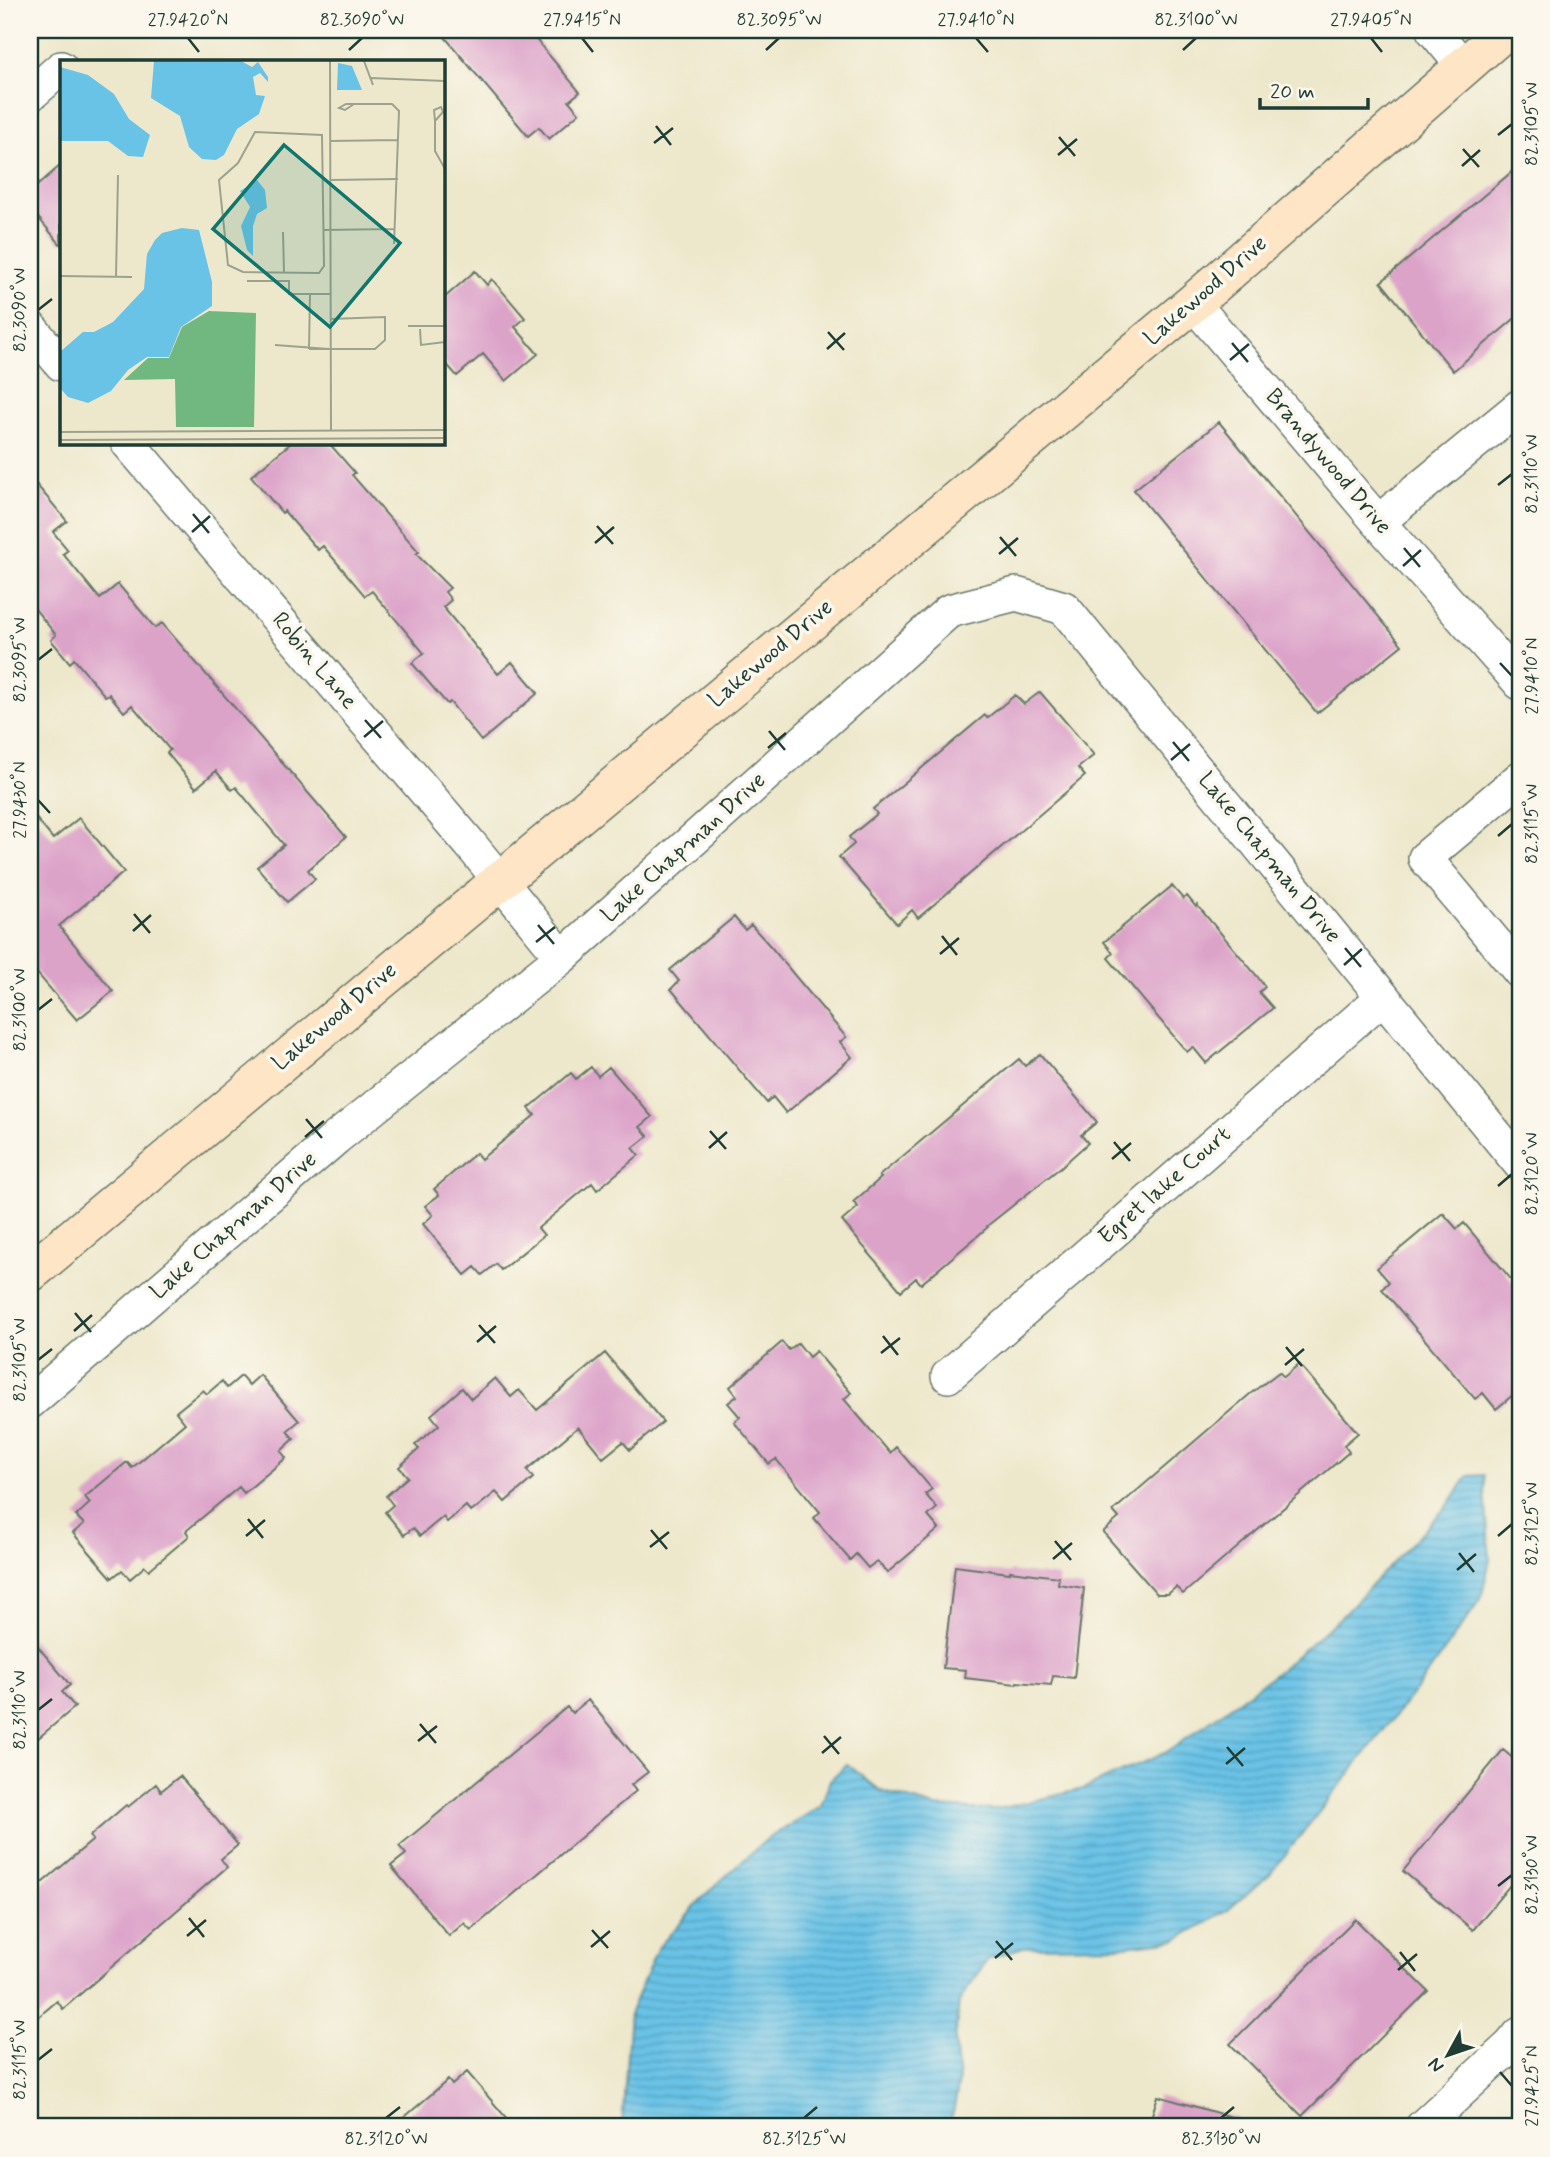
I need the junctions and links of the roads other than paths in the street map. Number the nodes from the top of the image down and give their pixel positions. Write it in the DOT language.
graph roads {
  1 [pos="1433,30"];
  2 [pos="1507,30"];
  3 [pos="1463,66"];
  4 [pos="60,70"];
  5 [pos="30,95"];
  6 [pos="1193,303"];
  7 [pos="30,327"];
  8 [pos="60,363"];
  9 [pos="1520,406"];
  10 [pos="129,444"];
  11 [pos="1378,522"];
  12 [pos="1520,683"];
  13 [pos="1520,778"];
  14 [pos="499,880"];
  15 [pos="562,957"];
  16 [pos="1520,972"];
  17 [pos="1383,997"];
  18 [pos="1520,1164"];
  19 [pos="30,1273"];
  20 [pos="948,1376"];
  21 [pos="30,1402"];
  22 [pos="1520,2034"];
  23 [pos="1422,2127"];
  1 -- 3 [label="street"];
  2 -- 3 [label="street, Lakewood Drive"];
  3 -- 6 [label="street, Lakewood Drive"];
  4 -- 5 [label="street"];
  6 -- 11 [label="street, Brandywood Drive"];
  6 -- 14 [label="street, Lakewood Drive"];
  7 -- 8 [label="street"];
  9 -- 11 [label="street"];
  10 -- 14 [label="street, Robin Lane"];
  11 -- 12 [label="street, Brandywood Drive"];
  13 -- 16 [label="street"];
  14 -- 15 [label="street, Robin Lane"];
  14 -- 19 [label="street, Lakewood Drive"];
  15 -- 17 [label="street, Lake Chapman Drive"];
  15 -- 21 [label="street, Lake Chapman Drive"];
  17 -- 18 [label="street, Lake Chapman Drive"];
  17 -- 20 [label="street, Egret lake Court"];
  22 -- 23 [label="street"];
}
